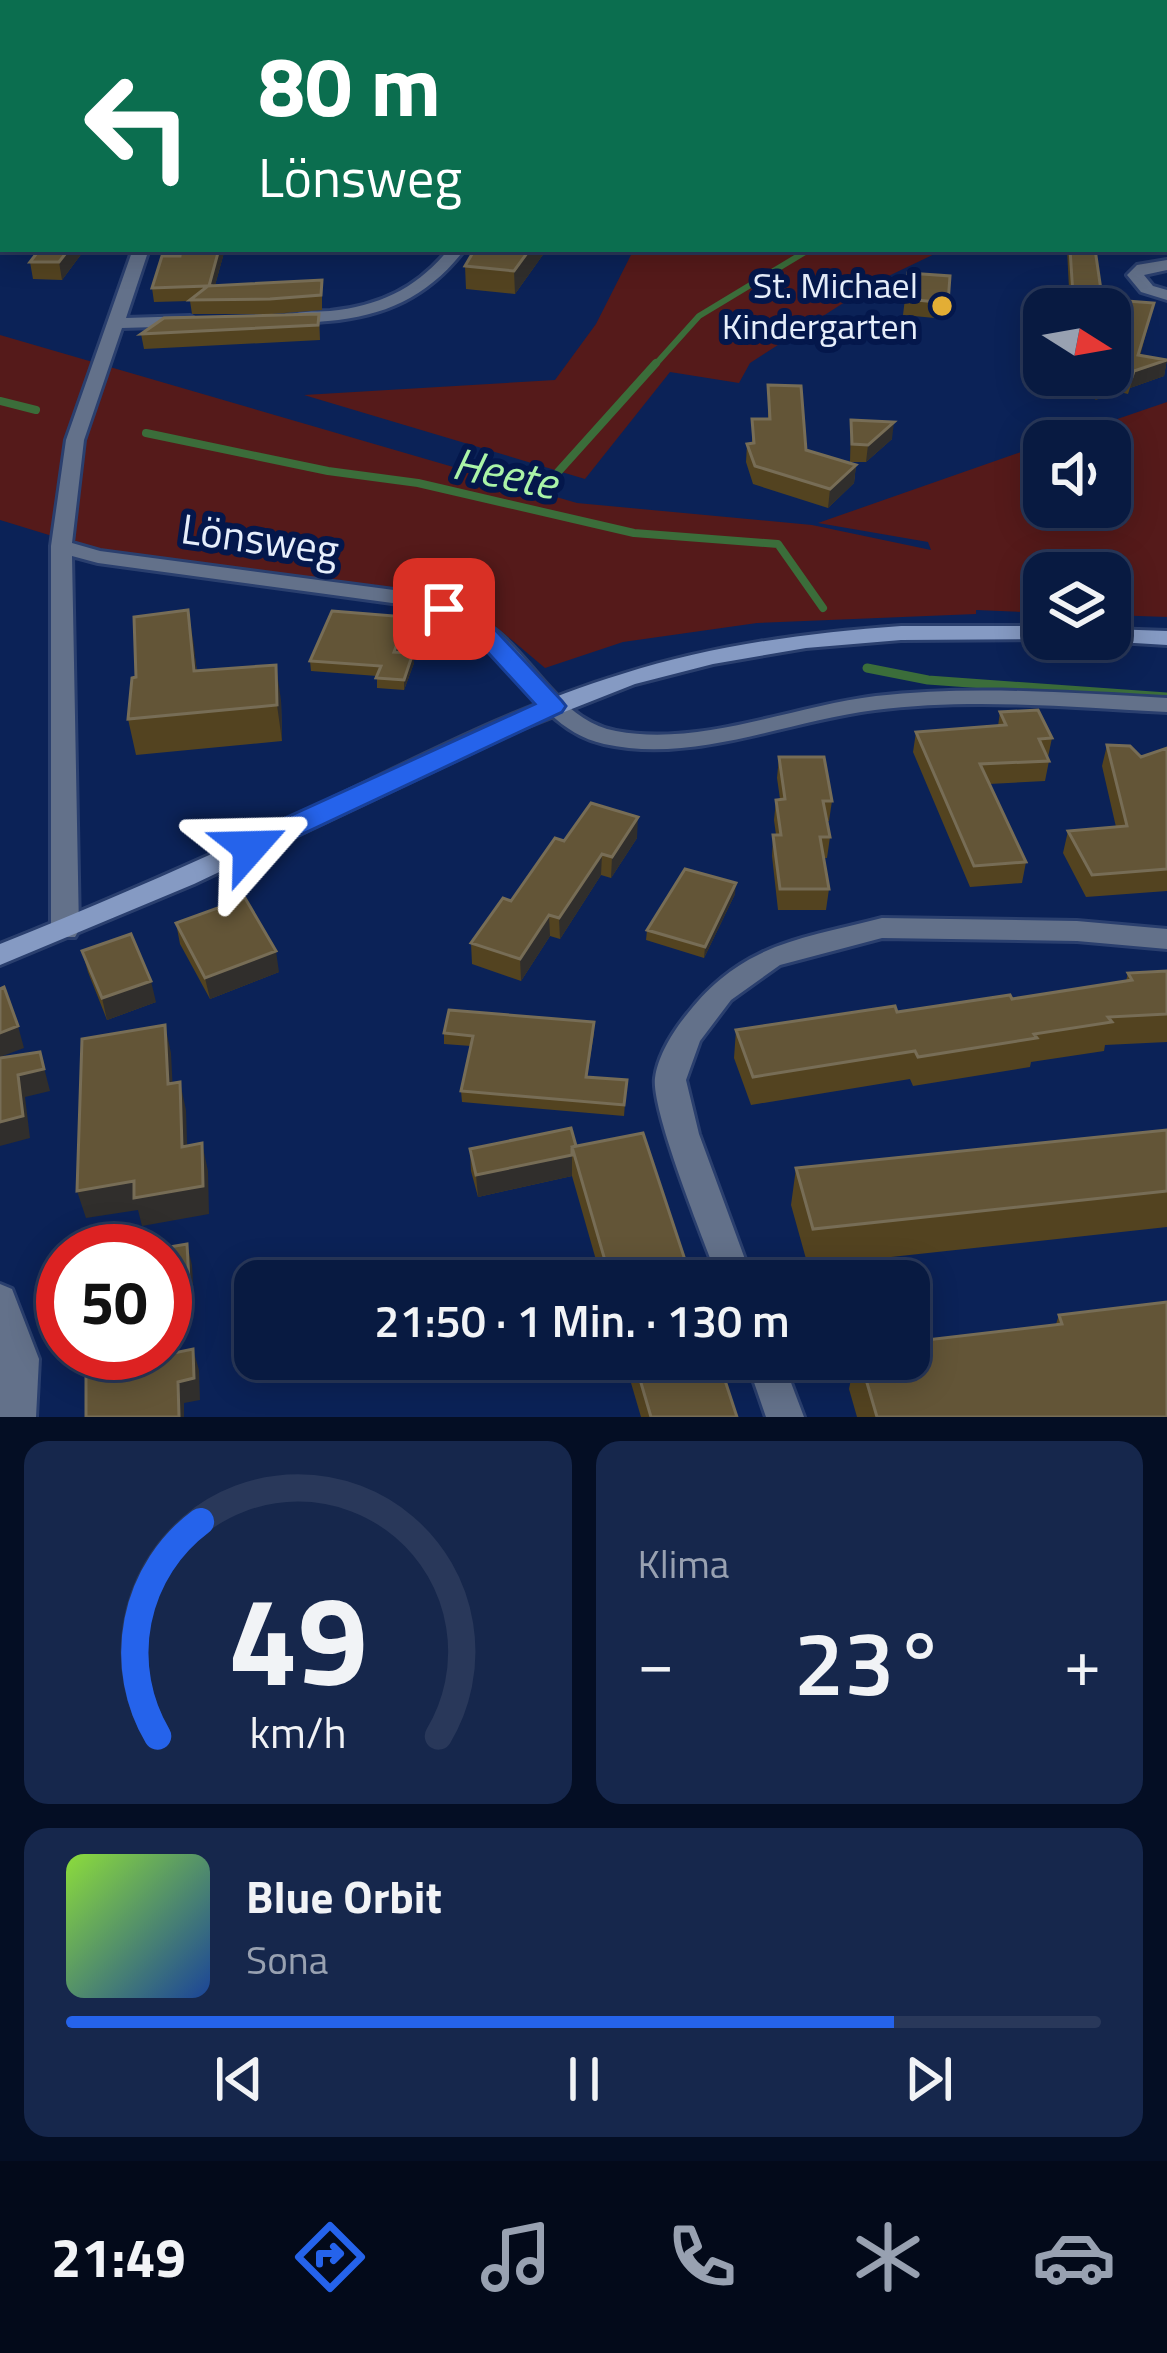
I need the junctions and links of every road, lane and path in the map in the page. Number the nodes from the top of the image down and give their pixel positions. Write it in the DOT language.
graph roads {
  1 [pos="140,252"];
  2 [pos="455,252"];
  3 [pos="1167,265"];
  4 [pos="1167,295"];
  5 [pos="263,319"];
  6 [pos="219,320"];
  7 [pos="114,323"];
  8 [pos="62,546"];
  9 [pos="1023,633"];
  10 [pos="1131,636"];
  11 [pos="1167,638"];
  12 [pos="1167,705"];
  13 [pos="553,706"];
  14 [pos="65,930"];
  15 [pos="1167,939"];
  16 [pos="0,956"];
  17 [pos="728,1260"];
  18 [pos="0,1300"];
  19 [pos="772,1380"];
  20 [pos="17,1417"];
  21 [pos="785,1417"];
  1 -- 7 [label="street"];
  2 -- 5 [label="street"];
  3 -- 4 [label="street"];
  6 -- 7 [label="street"];
  7 -- 8 [label="street"];
  8 -- 13 [label="street, Lönsweg"];
  8 -- 14 [label="street"];
  9 -- 13 [label="main road"];
  10 -- 11 [label="main road"];
  12 -- 13 [label="street, Lönsweg"];
  13 -- 14 [label="main road"];
  14 -- 16 [label="main road"];
  15 -- 17 [label="street"];
  18 -- 20 [label="street"];
  19 -- 21 [label="street"];
}
